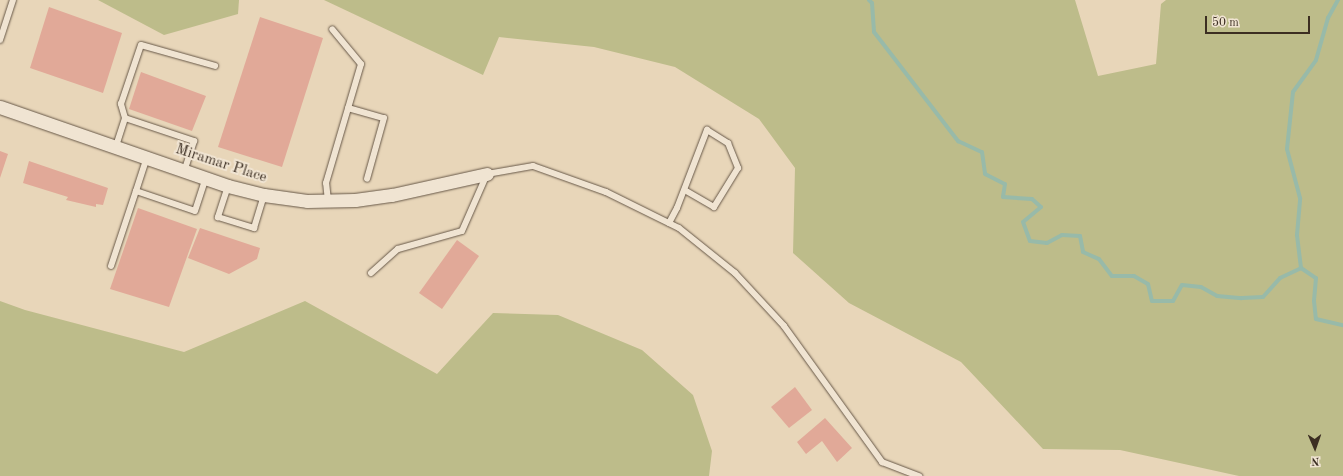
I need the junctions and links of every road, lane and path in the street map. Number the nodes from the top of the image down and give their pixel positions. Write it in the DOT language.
graph roads {
  1 [pos="13,0"];
  2 [pos="332,30"];
  3 [pos="0,40"];
  4 [pos="215,66"];
  5 [pos="0,107"];
  6 [pos="348,108"];
  7 [pos="125,118"];
  8 [pos="116,146"];
  9 [pos="147,157"];
  10 [pos="185,169"];
  11 [pos="487,174"];
  12 [pos="206,178"];
  13 [pos="367,179"];
  14 [pos="228,186"];
  15 [pos="684,190"];
  16 [pos="136,192"];
  17 [pos="264,195"];
  18 [pos="328,201"];
  19 [pos="669,223"];
  20 [pos="111,266"];
  21 [pos="372,273"];
  22 [pos="919,476"];
  1 -- 3 [label="lane"];
  2 -- 6 [label="lane"];
  4 -- 7 [label="lane"];
  5 -- 8 [label="street, Miramar Place"];
  6 -- 13 [label="lane"];
  6 -- 18 [label="lane"];
  7 -- 8 [label="lane"];
  7 -- 10 [label="lane"];
  8 -- 9 [label="street, Miramar Place"];
  9 -- 10 [label="street, Miramar Place"];
  9 -- 16 [label="lane"];
  10 -- 12 [label="street, Miramar Place"];
  11 -- 18 [label="street, Miramar Place"];
  11 -- 19 [label="lane"];
  11 -- 21 [label="lane"];
  12 -- 14 [label="street, Miramar Place"];
  12 -- 16 [label="lane"];
  14 -- 17 [label="street, Miramar Place"];
  14 -- 17 [label="lane"];
  15 -- 15 [label="lane"];
  15 -- 19 [label="lane"];
  16 -- 20 [label="lane"];
  17 -- 18 [label="street, Miramar Place"];
  19 -- 22 [label="lane"];
}
